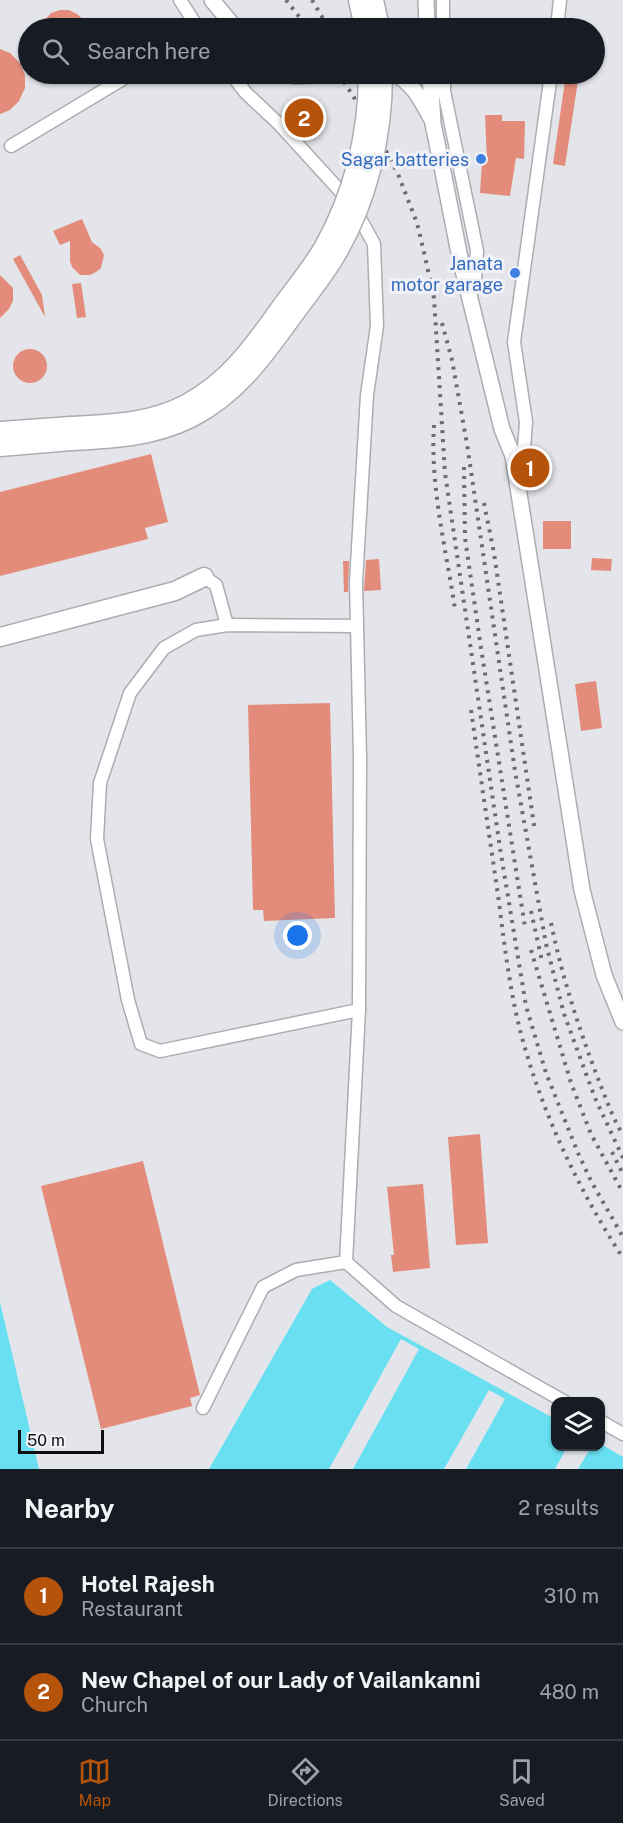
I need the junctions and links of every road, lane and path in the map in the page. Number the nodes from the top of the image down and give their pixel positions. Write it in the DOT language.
graph roads {
  1 [pos="180,0"];
  2 [pos="212,0"];
  3 [pos="358,0"];
  4 [pos="374,0"];
  5 [pos="426,0"];
  6 [pos="443,0"];
  7 [pos="560,0"];
  8 [pos="192,18"];
  9 [pos="227,18"];
  10 [pos="362,18"];
  11 [pos="378,18"];
  12 [pos="427,18"];
  13 [pos="443,18"];
  14 [pos="558,18"];
  15 [pos="114,84"];
  16 [pos="239,84"];
  17 [pos="367,84"];
  18 [pos="383,84"];
  19 [pos="410,84"];
  20 [pos="431,84"];
  21 [pos="444,84"];
  22 [pos="550,84"];
  23 [pos="433,123"];
  24 [pos="11,146"];
  25 [pos="470,297"];
  26 [pos="0,431"];
  27 [pos="71,434"];
  28 [pos="0,447"];
  29 [pos="513,456"];
  30 [pos="204,577"];
  31 [pos="0,625"];
  32 [pos="227,626"];
  33 [pos="357,626"];
  34 [pos="0,637"];
  35 [pos="359,1010"];
  36 [pos="623,1022"];
  37 [pos="346,1262"];
  38 [pos="559,1397"];
  39 [pos="203,1408"];
  40 [pos="605,1424"];
  41 [pos="623,1434"];
  1 -- 8 [label="street"];
  2 -- 9 [label="main road"];
  3 -- 10 [label="highway"];
  4 -- 11 [label="highway"];
  5 -- 12 [label="main road"];
  6 -- 13 [label="street"];
  7 -- 14 [label="street"];
  15 -- 24 [label="street"];
  16 -- 33 [label="street"];
  17 -- 27 [label="highway, bridge"];
  18 -- 27 [label="highway, bridge"];
  19 -- 23 [label="main road"];
  20 -- 23 [label="main road"];
  21 -- 25 [label="street"];
  22 -- 29 [label="street"];
  23 -- 25 [label="main road"];
  25 -- 29 [label="main road"];
  26 -- 27 [label="highway"];
  27 -- 28 [label="highway"];
  29 -- 36 [label="main road"];
  30 -- 31 [label="highway"];
  30 -- 32 [label="street"];
  30 -- 34 [label="highway"];
  32 -- 33 [label="street"];
  32 -- 35 [label="street"];
  33 -- 35 [label="street"];
  35 -- 37 [label="street"];
  37 -- 38 [label="street"];
  37 -- 39 [label="street"];
  40 -- 41 [label="street"];
}
